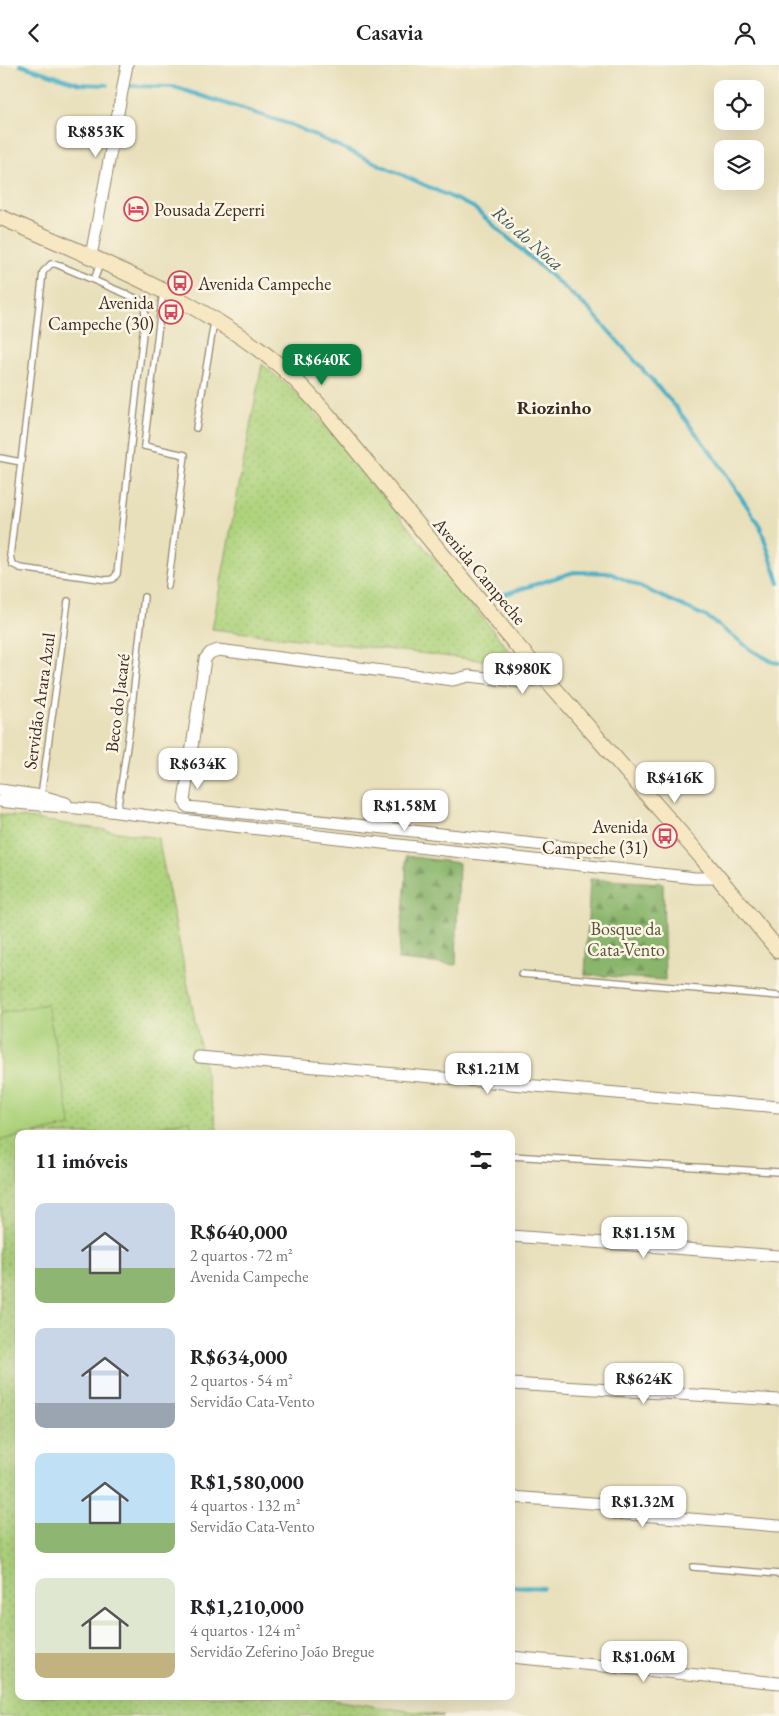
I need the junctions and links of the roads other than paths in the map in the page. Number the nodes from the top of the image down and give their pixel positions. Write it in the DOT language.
graph roads {
  1 [pos="127,65"];
  2 [pos="0,217"];
  3 [pos="96,259"];
  4 [pos="94,280"];
  5 [pos="164,291"];
  6 [pos="214,320"];
  7 [pos="196,428"];
  8 [pos="0,458"];
  9 [pos="21,462"];
  10 [pos="168,586"];
  11 [pos="144,597"];
  12 [pos="68,601"];
  13 [pos="545,678"];
  14 [pos="0,790"];
  15 [pos="0,801"];
  16 [pos="41,801"];
  17 [pos="117,812"];
  18 [pos="323,821"];
  19 [pos="321,836"];
  20 [pos="600,851"];
  21 [pos="719,878"];
  22 [pos="779,951"];
  23 [pos="521,974"];
  24 [pos="779,996"];
  25 [pos="199,1057"];
  26 [pos="779,1107"];
  27 [pos="515,1156"];
  28 [pos="779,1172"];
  29 [pos="515,1236"];
  30 [pos="779,1256"];
  31 [pos="515,1384"];
  32 [pos="779,1400"];
  33 [pos="515,1497"];
  34 [pos="779,1526"];
  35 [pos="693,1567"];
  36 [pos="779,1575"];
  37 [pos="515,1657"];
  38 [pos="779,1683"];
  1 -- 3 [label="street"];
  2 -- 3 [label="main road, Avenida Campeche"];
  3 -- 4 [label="lane"];
  3 -- 5 [label="main road, Avenida Campeche"];
  4 -- 9 [label="lane"];
  4 -- 9 [label="lane"];
  5 -- 6 [label="main road, Avenida Campeche"];
  5 -- 10 [label="lane"];
  6 -- 7 [label="lane"];
  6 -- 13 [label="main road, Avenida Campeche"];
  8 -- 9 [label="lane"];
  11 -- 17 [label="lane, Beco do Jacaré"];
  12 -- 16 [label="lane, Servidão Arara Azul"];
  13 -- 18 [label="street"];
  13 -- 21 [label="main road, Avenida Campeche"];
  14 -- 16 [label="street"];
  15 -- 16 [label="street"];
  16 -- 17 [label="street"];
  17 -- 19 [label="street"];
  18 -- 19 [label="street"];
  18 -- 20 [label="street"];
  19 -- 21 [label="street"];
  21 -- 22 [label="main road, Avenida Campeche"];
  23 -- 24 [label="lane"];
  25 -- 26 [label="street"];
  27 -- 28 [label="lane"];
  29 -- 30 [label="street"];
  31 -- 32 [label="street"];
  33 -- 34 [label="street"];
  35 -- 36 [label="lane"];
  37 -- 38 [label="street"];
}
